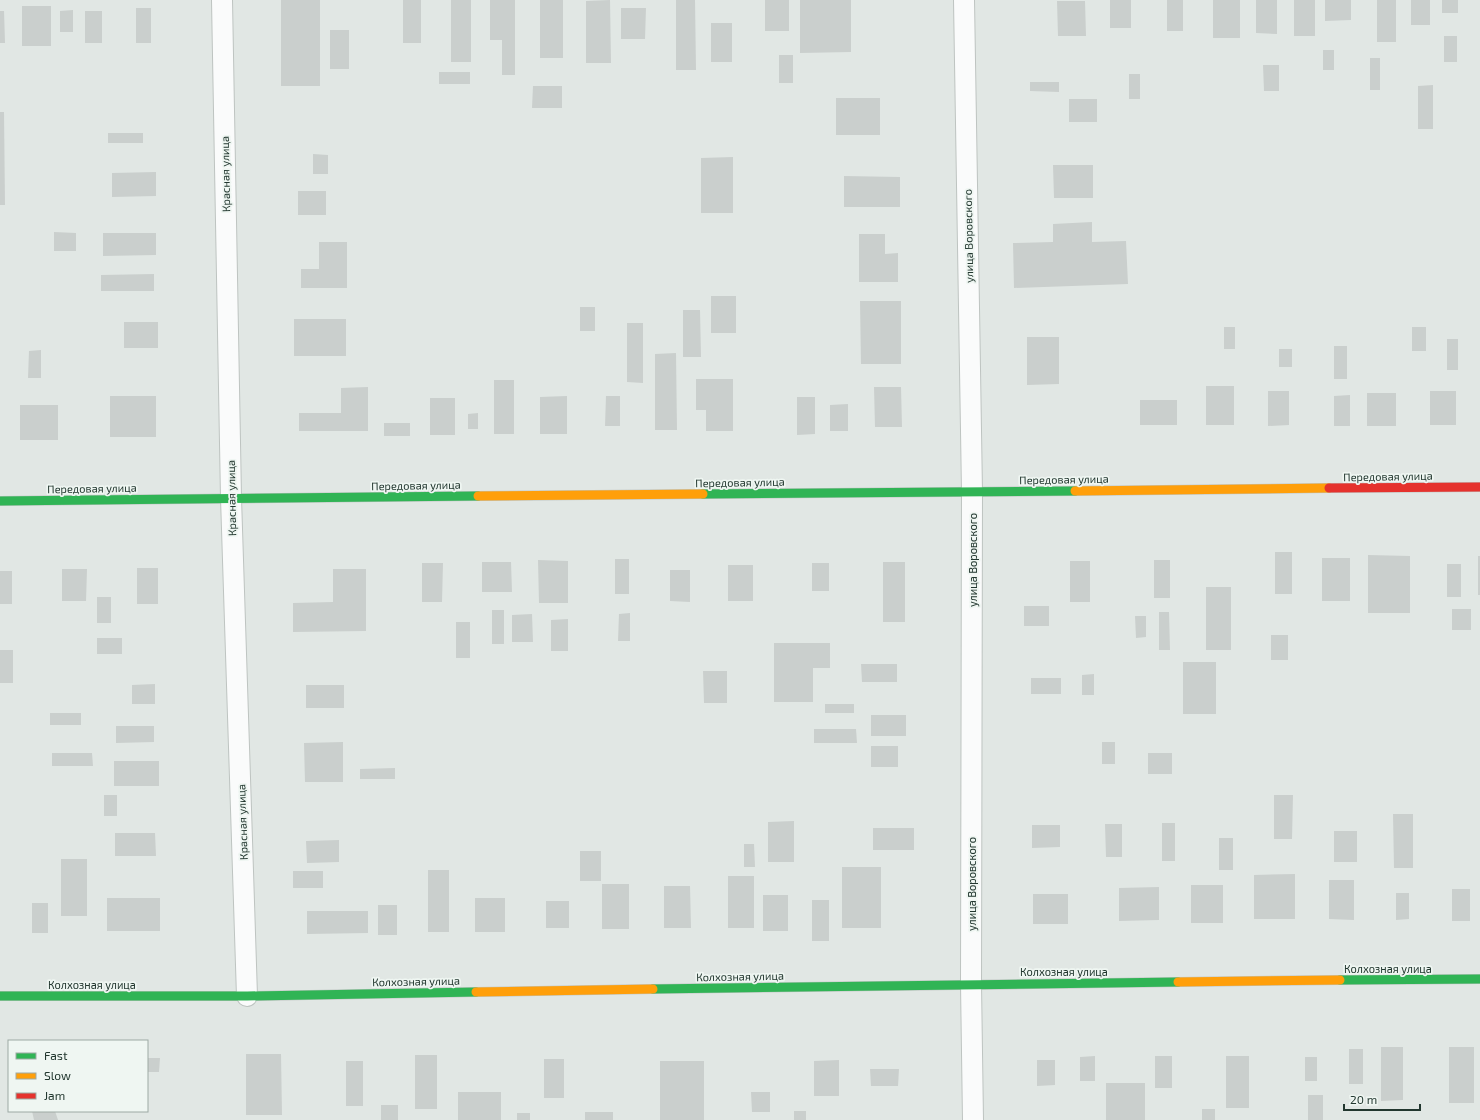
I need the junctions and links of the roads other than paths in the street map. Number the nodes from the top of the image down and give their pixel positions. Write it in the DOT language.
graph roads {
  1 [pos="222,0"];
  2 [pos="964,0"];
  3 [pos="1480,487"];
  4 [pos="972,492"];
  5 [pos="231,498"];
  6 [pos="0,501"];
  7 [pos="1480,979"];
  8 [pos="971,984"];
  9 [pos="0,996"];
  10 [pos="247,996"];
  11 [pos="974,1120"];
  1 -- 5 [label="street, Красная улица"];
  2 -- 4 [label="street, улица Воровского"];
  3 -- 4 [label="street, Передовая улица"];
  4 -- 5 [label="street, Передовая улица"];
  4 -- 8 [label="street, улица Воровского"];
  5 -- 6 [label="street, Передовая улица"];
  5 -- 10 [label="street, Красная улица"];
  7 -- 8 [label="street, Колхозная улица"];
  8 -- 10 [label="street, Колхозная улица"];
  8 -- 11 [label="street, улица Воровского"];
  9 -- 10 [label="street, Колхозная улица"];
}
